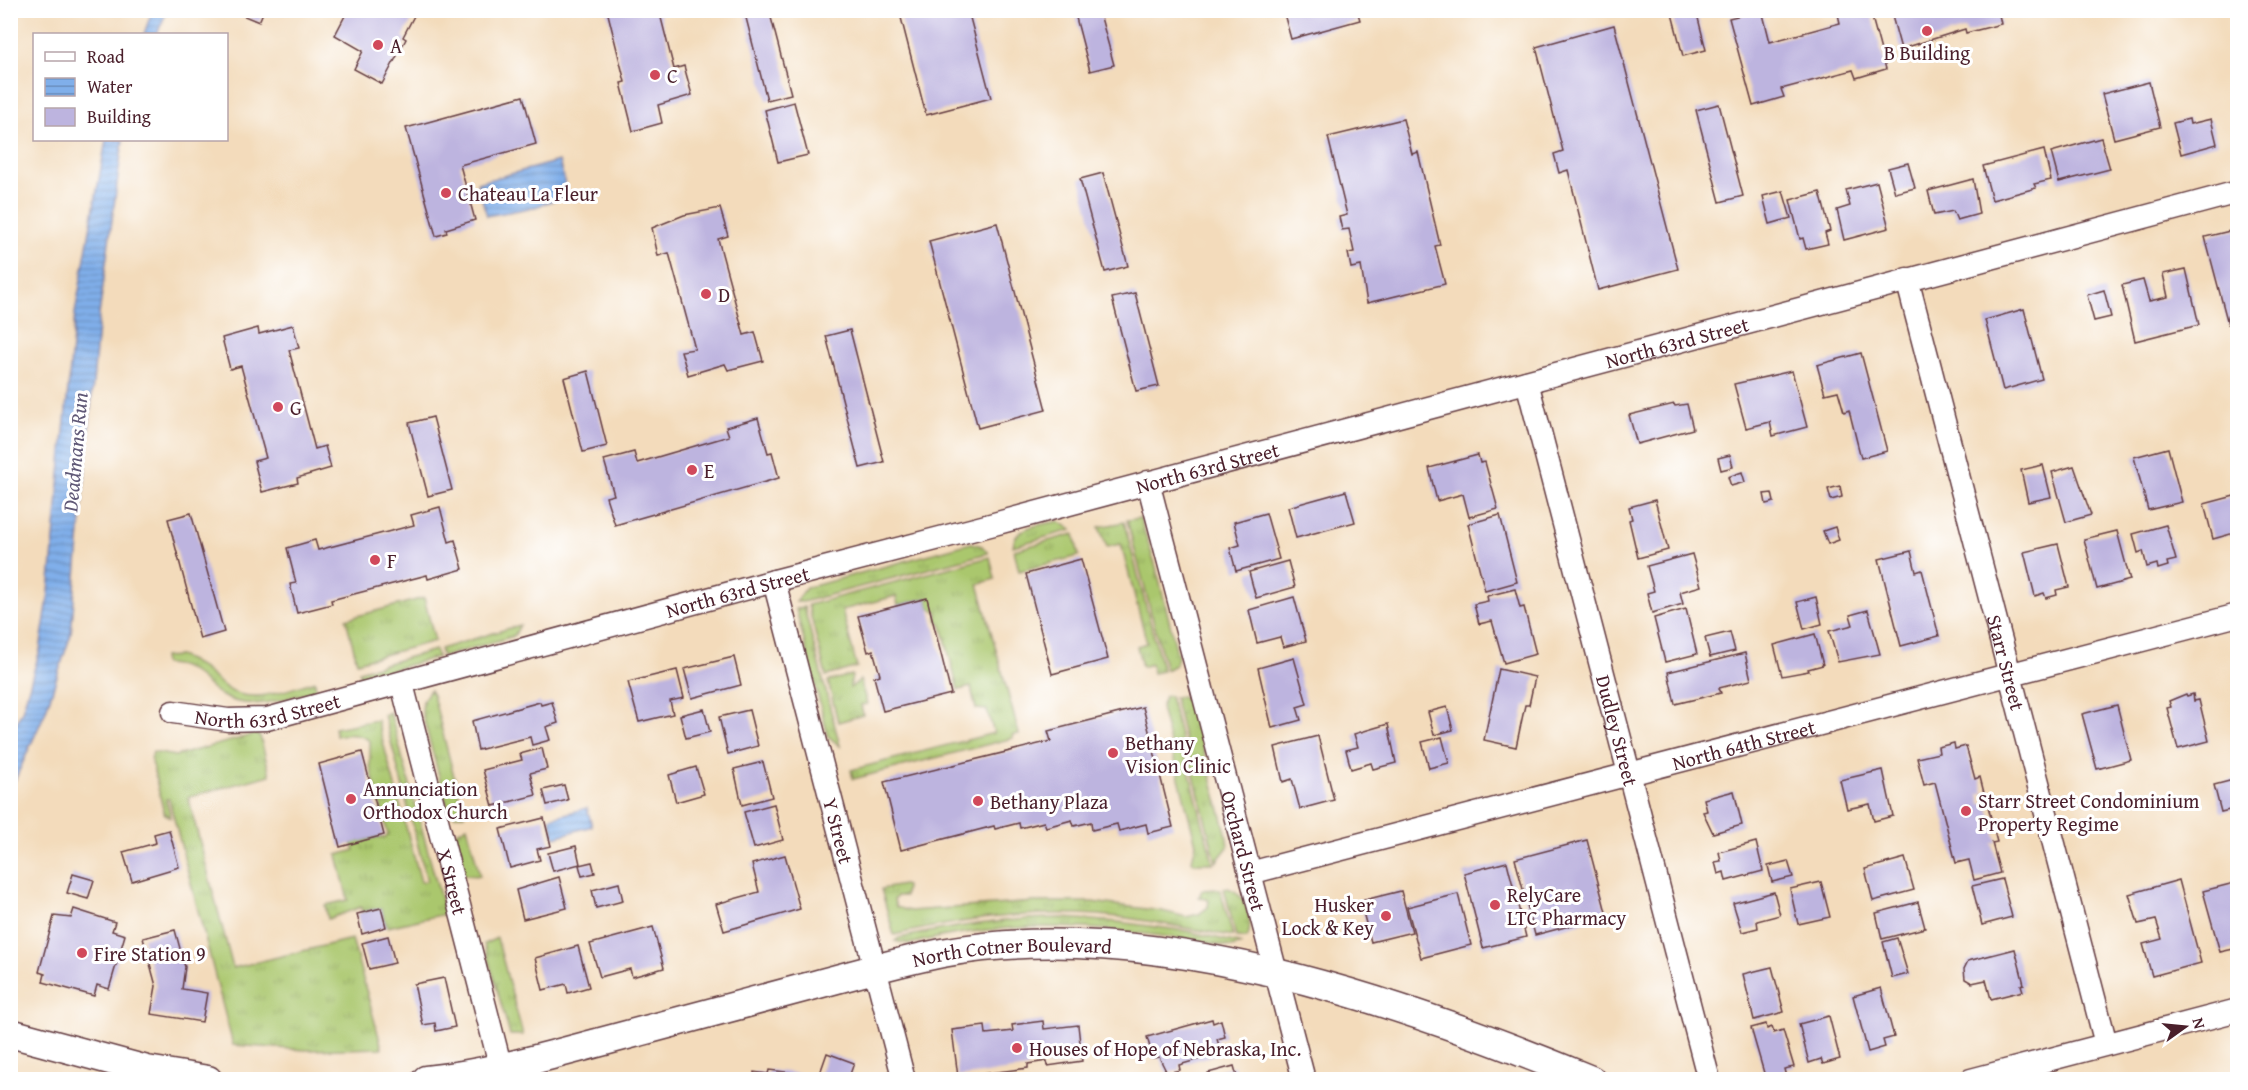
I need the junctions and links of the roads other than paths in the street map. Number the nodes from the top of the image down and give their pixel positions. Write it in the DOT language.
graph roads {
  1 [pos="2238,192"];
  2 [pos="1908,279"];
  3 [pos="1527,381"];
  4 [pos="1148,482"];
  5 [pos="774,581"];
  6 [pos="2238,615"];
  7 [pos="2009,674"];
  8 [pos="402,684"];
  9 [pos="173,712"];
  10 [pos="1630,774"];
  11 [pos="1250,873"];
  12 [pos="875,969"];
  13 [pos="1278,974"];
  14 [pos="2238,1010"];
  15 [pos="10,1033"];
  16 [pos="2106,1044"];
  17 [pos="502,1073"];
  18 [pos="208,1080"];
  19 [pos="426,1080"];
  20 [pos="904,1080"];
  21 [pos="1304,1080"];
  22 [pos="1591,1080"];
  23 [pos="1709,1080"];
  24 [pos="1971,1080"];
  1 -- 2 [label="street, North 63rd Street"];
  2 -- 3 [label="street, North 63rd Street"];
  2 -- 7 [label="street, Starr Street"];
  3 -- 4 [label="street, North 63rd Street"];
  3 -- 10 [label="street, Dudley Street"];
  4 -- 5 [label="street, North 63rd Street"];
  4 -- 11 [label="street, Orchard Street"];
  5 -- 8 [label="street, North 63rd Street"];
  5 -- 12 [label="street, Y Street"];
  6 -- 7 [label="street, North 64th Street"];
  7 -- 10 [label="street, North 64th Street"];
  7 -- 16 [label="street, Starr Street"];
  8 -- 9 [label="street, North 63rd Street"];
  8 -- 17 [label="street, X Street"];
  10 -- 11 [label="street, North 64th Street"];
  10 -- 23 [label="street, Dudley Street"];
  11 -- 13 [label="street, Orchard Street"];
  12 -- 13 [label="main road, North Cotner Boulevard"];
  12 -- 17 [label="main road, North Cotner Boulevard"];
  12 -- 20 [label="street, Y Street"];
  13 -- 21 [label="street, Orchard Street"];
  13 -- 22 [label="main road, North Cotner Boulevard"];
  14 -- 16 [label="street"];
  15 -- 18 [label="main road"];
  16 -- 24 [label="street"];
  17 -- 19 [label="main road, North Cotner Boulevard"];
}
